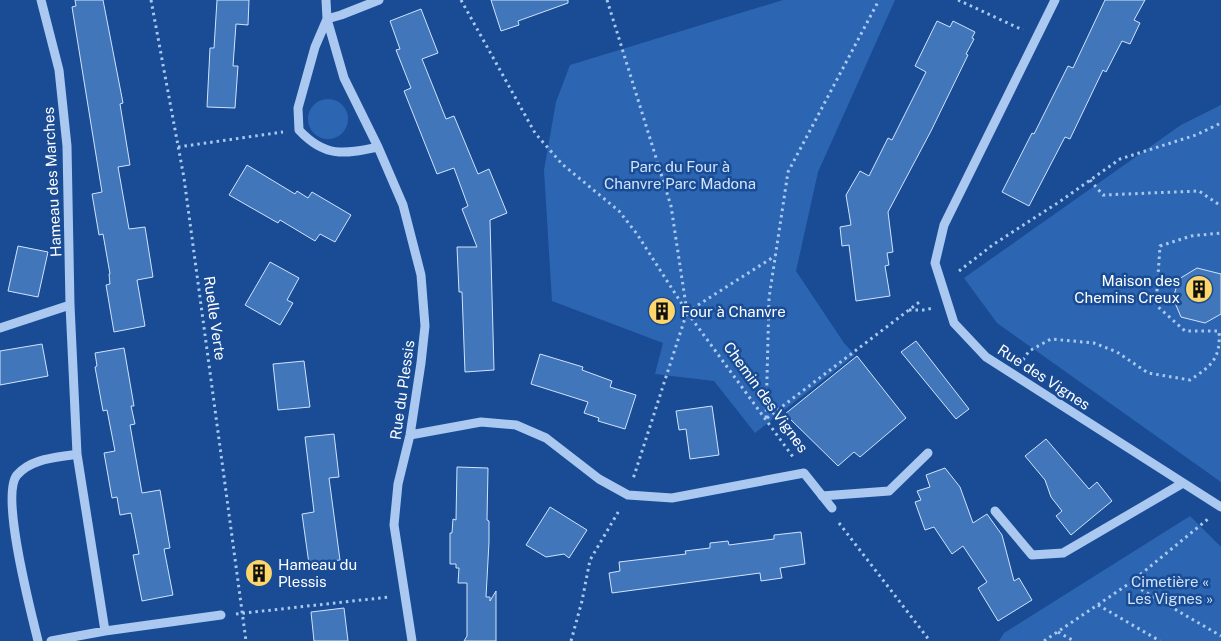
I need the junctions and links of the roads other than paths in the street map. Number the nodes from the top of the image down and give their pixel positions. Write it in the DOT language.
graph roads {
  1 [pos="41,0"];
  2 [pos="326,0"];
  3 [pos="379,0"];
  4 [pos="1055,0"];
  5 [pos="327,19"];
  6 [pos="378,147"];
  7 [pos="70,305"];
  8 [pos="0,328"];
  9 [pos="410,435"];
  10 [pos="928,453"];
  11 [pos="78,454"];
  12 [pos="1183,483"];
  13 [pos="822,496"];
  14 [pos="1221,507"];
  15 [pos="832,508"];
  16 [pos="995,511"];
  17 [pos="221,615"];
  18 [pos="105,631"];
  19 [pos="38,641"];
  20 [pos="50,641"];
  21 [pos="412,641"];
  1 -- 7 [label="street, Hameau des Marches"];
  2 -- 5 [label="street, Rue du Plessis"];
  3 -- 5 [label="street"];
  4 -- 12 [label="street, Rue des Vignes"];
  5 -- 6 [label="street, Rue du Plessis"];
  5 -- 6 [label="street, Rue du Plessis"];
  6 -- 9 [label="street, Rue du Plessis"];
  7 -- 8 [label="street"];
  7 -- 11 [label="street, Hameau des Marches"];
  9 -- 13 [label="street, Chemin des Vignes"];
  9 -- 21 [label="street, Rue du Plessis"];
  10 -- 13 [label="street"];
  11 -- 18 [label="street, Hameau des Marches"];
  11 -- 19 [label="street"];
  12 -- 14 [label="street, Rue des Vignes"];
  12 -- 16 [label="street"];
  13 -- 15 [label="street, Chemin des Vignes"];
  17 -- 18 [label="street"];
  18 -- 20 [label="street"];
}
